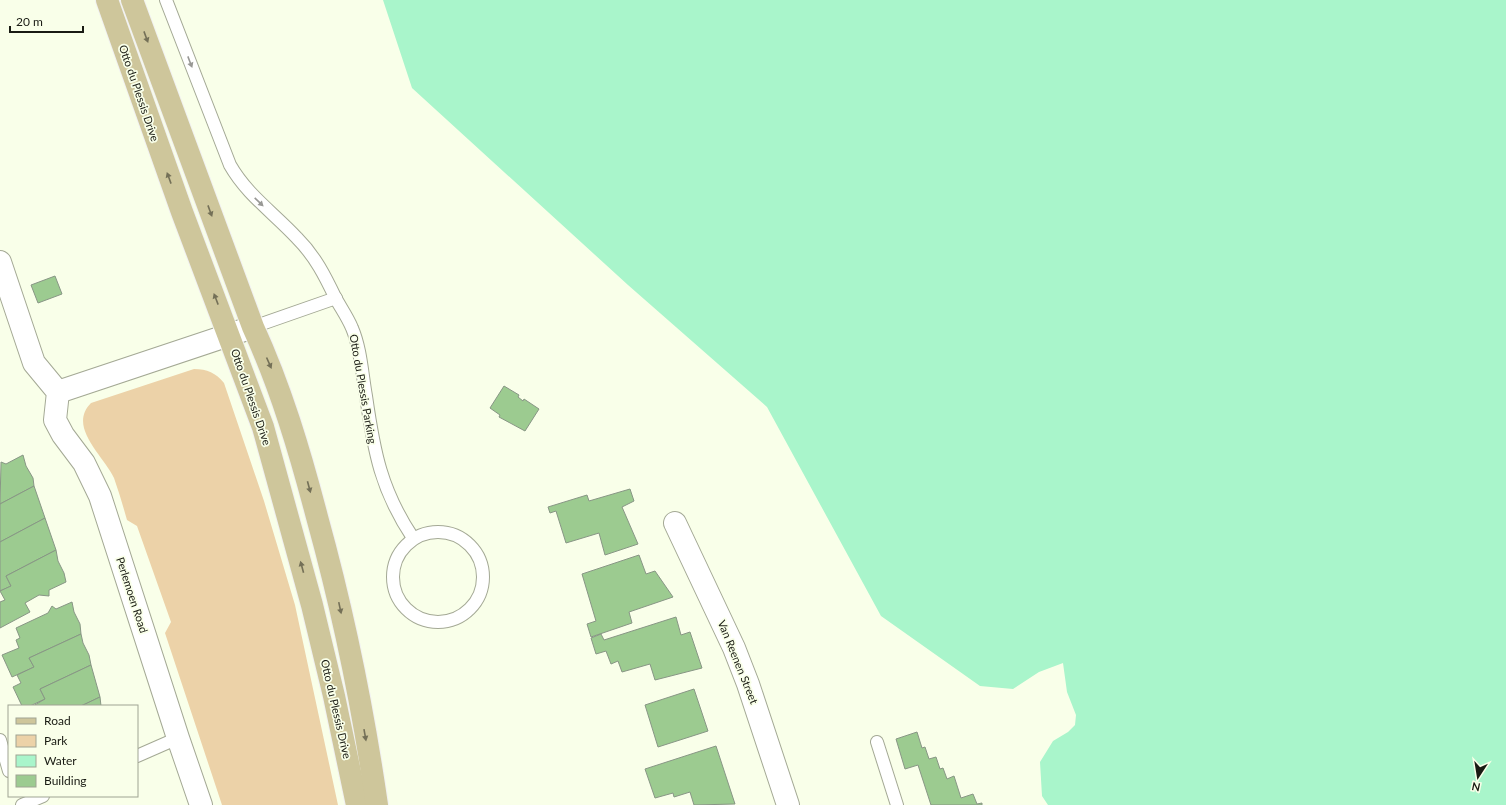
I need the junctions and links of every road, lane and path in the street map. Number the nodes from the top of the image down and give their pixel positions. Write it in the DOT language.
graph roads {
  1 [pos="107,0"];
  2 [pos="132,0"];
  3 [pos="166,0"];
  4 [pos="0,262"];
  5 [pos="336,298"];
  6 [pos="253,327"];
  7 [pos="230,336"];
  8 [pos="58,392"];
  9 [pos="675,523"];
  10 [pos="413,538"];
  11 [pos="178,738"];
  12 [pos="0,740"];
  13 [pos="876,742"];
  14 [pos="138,756"];
  15 [pos="8,768"];
  16 [pos="41,797"];
  17 [pos="21,805"];
  18 [pos="201,805"];
  19 [pos="357,805"];
  20 [pos="377,805"];
  21 [pos="788,805"];
  22 [pos="897,805"];
  7 -- 1 [label="main road, Otto du Plessis Drive, one-way"];
  2 -- 6 [label="main road, Otto du Plessis Drive, one-way"];
  3 -- 5 [label="lane, Otto du Plessis Parking, one-way"];
  4 -- 8 [label="street"];
  5 -- 6 [label="lane"];
  5 -- 10 [label="lane, Otto du Plessis Parking"];
  6 -- 7 [label="street"];
  6 -- 20 [label="main road, Otto du Plessis Drive, one-way"];
  7 -- 8 [label="street"];
  19 -- 7 [label="main road, Otto du Plessis Drive, one-way"];
  8 -- 11 [label="street, Perlemoen Road"];
  9 -- 21 [label="street, Van Reenen Street"];
  10 -- 10 [label="lane"];
  11 -- 14 [label="lane"];
  11 -- 18 [label="street, Perlemoen Road"];
  12 -- 15 [label="lane"];
  13 -- 22 [label="lane"];
  16 -- 17 [label="lane"];
}
